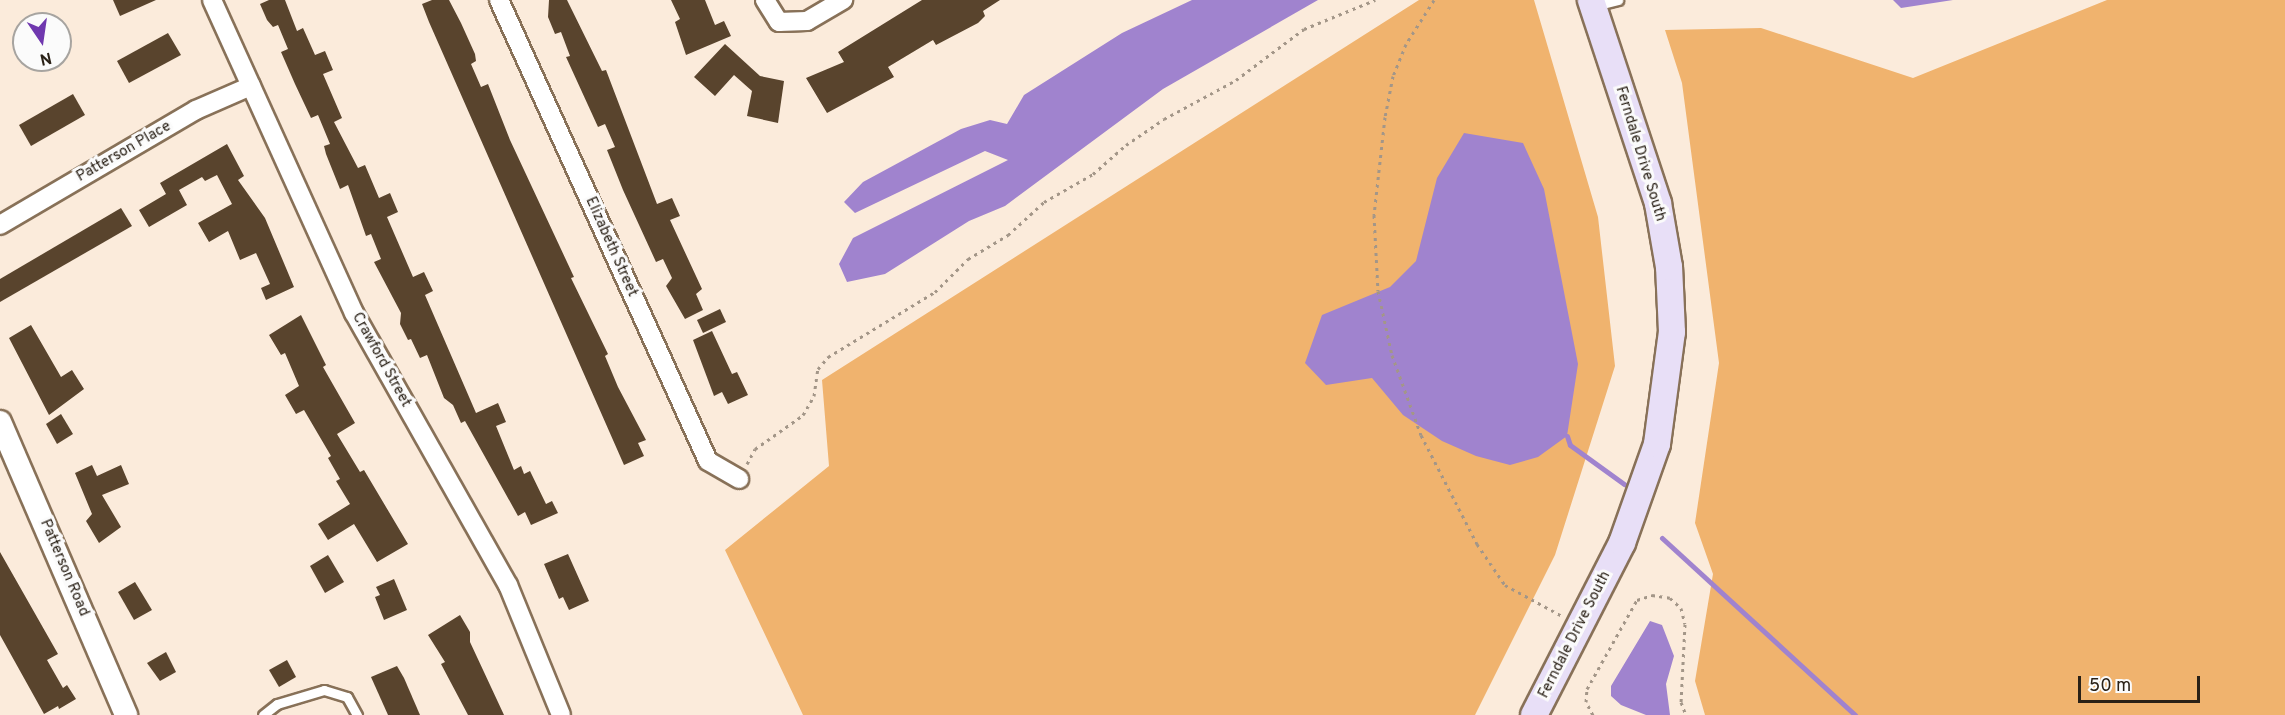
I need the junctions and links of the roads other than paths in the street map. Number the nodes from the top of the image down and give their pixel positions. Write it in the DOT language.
graph roads {
  1 [pos="212,0"];
  2 [pos="499,0"];
  3 [pos="765,0"];
  4 [pos="843,0"];
  5 [pos="1618,0"];
  6 [pos="1592,3"];
  7 [pos="250,86"];
  8 [pos="0,225"];
  9 [pos="0,422"];
  10 [pos="739,479"];
  11 [pos="126,715"];
  12 [pos="263,715"];
  13 [pos="357,715"];
  14 [pos="561,715"];
  15 [pos="1534,715"];
  1 -- 7 [label="street, Crawford Street"];
  2 -- 10 [label="street, Elizabeth Street"];
  3 -- 4 [label="street"];
  5 -- 6 [label="lane"];
  6 -- 15 [label="main road, Ferndale Drive South"];
  7 -- 8 [label="street, Patterson Place"];
  7 -- 14 [label="street, Crawford Street"];
  9 -- 11 [label="street, Patterson Road"];
  12 -- 13 [label="lane"];
}
